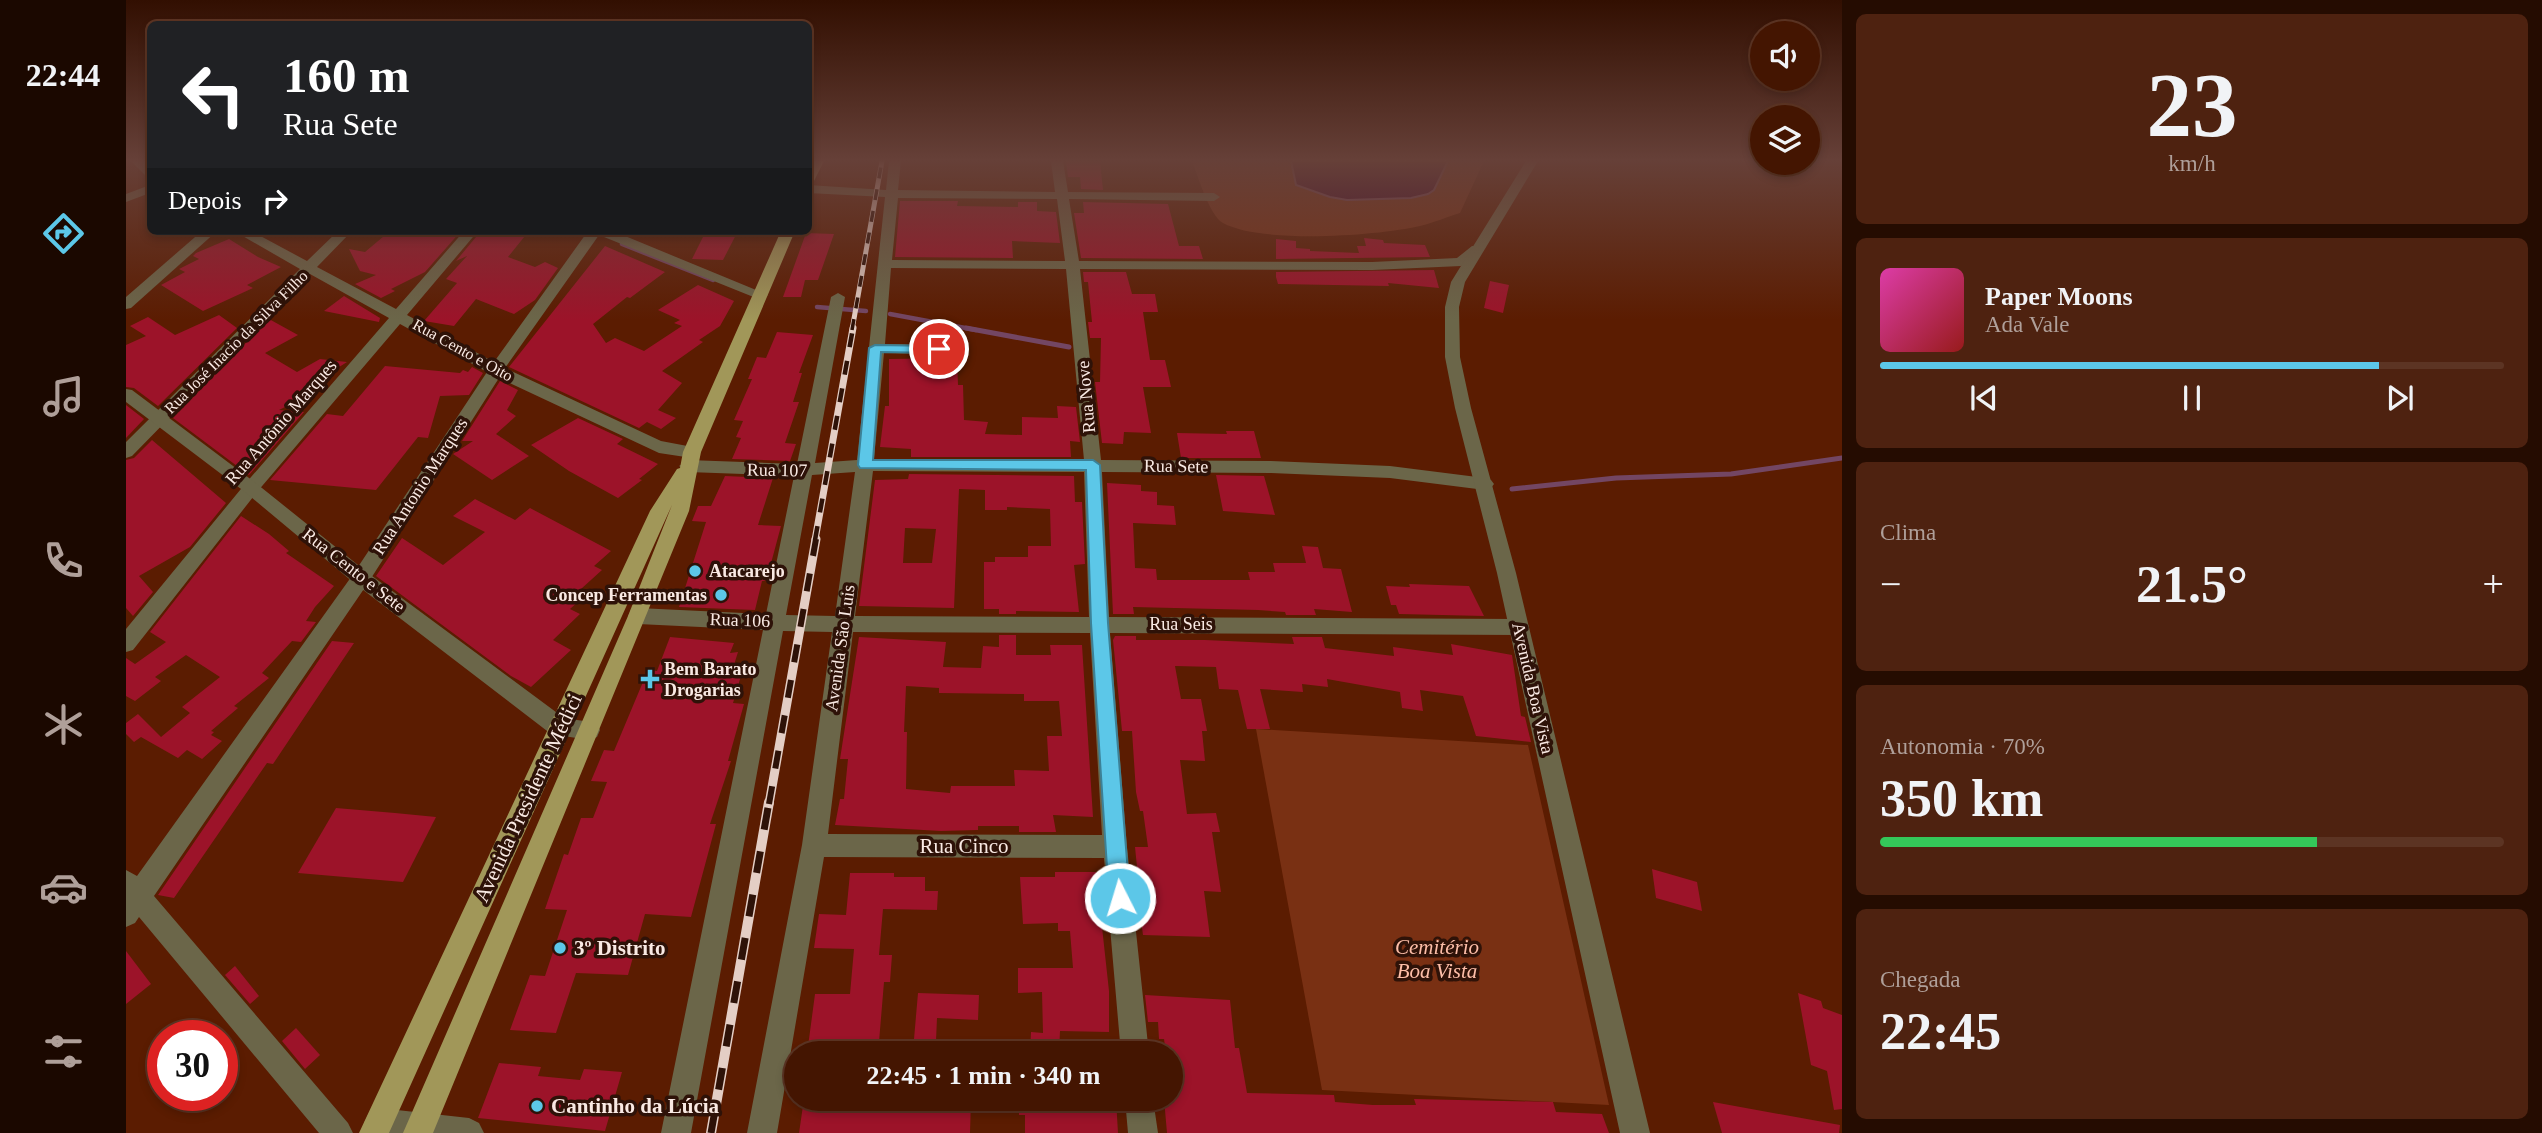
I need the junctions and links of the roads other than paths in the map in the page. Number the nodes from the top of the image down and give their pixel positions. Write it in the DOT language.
graph roads {
  1 [pos="890,214"];
  2 [pos="1066,214"];
  3 [pos="1500,214"];
  4 [pos="205,235"];
  5 [pos="249,235"];
  6 [pos="341,235"];
  7 [pos="468,235"];
  8 [pos="592,235"];
  9 [pos="611,235"];
  10 [pos="786,235"];
  11 [pos="1478,249"];
  12 [pos="886,264"];
  13 [pos="1073,266"];
  14 [pos="310,267"];
  15 [pos="761,295"];
  16 [pos="126,305"];
  17 [pos="836,305"];
  18 [pos="400,315"];
  19 [pos="875,348"];
  20 [pos="961,350"];
  21 [pos="496,370"];
  22 [pos="126,394"];
  23 [pos="159,420"];
  24 [pos="126,452"];
  25 [pos="690,459"];
  26 [pos="865,465"];
  27 [pos="1093,465"];
  28 [pos="806,471"];
  29 [pos="1485,484"];
  30 [pos="251,488"];
  31 [pos="361,578"];
  32 [pos="638,617"];
  33 [pos="774,621"];
  34 [pos="843,622"];
  35 [pos="1099,623"];
  36 [pos="1519,627"];
  37 [pos="126,644"];
  38 [pos="559,727"];
  39 [pos="589,730"];
  40 [pos="814,845"];
  41 [pos="1115,847"];
  42 [pos="130,898"];
  43 [pos="1134,1041"];
  44 [pos="1140,1111"];
  45 [pos="376,1128"];
  46 [pos="419,1130"];
  47 [pos="338,1133"];
  48 [pos="469,1133"];
  49 [pos="677,1133"];
  50 [pos="762,1133"];
  51 [pos="1143,1133"];
  52 [pos="1634,1133"];
  1 -- 12 [label="street, Avenida São Luis"];
  2 -- 13 [label="street, Rua Nove"];
  3 -- 11 [label="street, Avenida Boa Vista"];
  4 -- 16 [label="street"];
  5 -- 14 [label="street, Rua Cento e Oito"];
  6 -- 14 [label="street, Rua José Inacio da Silva Filho"];
  7 -- 18 [label="street, Rua Antônio Marques"];
  8 -- 21 [label="street, Rua Antonio Marques"];
  9 -- 15 [label="street"];
  10 -- 15 [label="main road, Avenida Presidente Médici"];
  11 -- 13 [label="street"];
  11 -- 29 [label="street, Avenida Boa Vista"];
  12 -- 13 [label="street"];
  12 -- 19 [label="street, Avenida São Luis"];
  13 -- 27 [label="street, Rua Nove"];
  14 -- 18 [label="street, Rua Cento e Oito"];
  14 -- 23 [label="street, Rua José Inacio da Silva Filho"];
  15 -- 25 [label="main road, Avenida Presidente Médici"];
  17 -- 28 [label="street"];
  18 -- 21 [label="street, Rua Cento e Oito"];
  18 -- 30 [label="street, Rua Antônio Marques"];
  19 -- 20 [label="street"];
  19 -- 26 [label="street, Avenida São Luis"];
  21 -- 25 [label="street, Rua Cento e Oito"];
  21 -- 31 [label="street, Rua Antonio Marques"];
  22 -- 23 [label="street, Rua Cento e Sete"];
  23 -- 24 [label="street, Rua José Inacio da Silva Filho"];
  23 -- 30 [label="street, Rua Cento e Sete"];
  25 -- 28 [label="street, Rua 107"];
  25 -- 32 [label="main road, Avenida Presidente Médici"];
  25 -- 38 [label="main road, Avenida Presidente Médici"];
  26 -- 27 [label="street, Rua Sete"];
  26 -- 28 [label="street, Rua 107"];
  26 -- 34 [label="street, Avenida São Luis"];
  27 -- 29 [label="street, Rua Sete"];
  27 -- 35 [label="street, Rua Nove"];
  28 -- 33 [label="street"];
  29 -- 36 [label="street, Avenida Boa Vista"];
  30 -- 31 [label="street, Rua Cento e Sete"];
  30 -- 37 [label="street, Rua Antônio Marques"];
  31 -- 38 [label="street, Rua Cento e Sete"];
  31 -- 42 [label="street, Rua Antonio Marques"];
  32 -- 33 [label="street, Rua 106"];
  32 -- 39 [label="main road, Avenida Presidente Médici"];
  33 -- 34 [label="street, Rua 106"];
  33 -- 49 [label="street"];
  34 -- 35 [label="street, Rua Seis"];
  34 -- 40 [label="street, Avenida São Luis"];
  35 -- 36 [label="street, Rua Seis"];
  35 -- 41 [label="street, Rua Nove"];
  36 -- 52 [label="street, Avenida Boa Vista"];
  38 -- 39 [label="street"];
  38 -- 45 [label="main road, Avenida Presidente Médici"];
  39 -- 46 [label="main road, Avenida Presidente Médici"];
  40 -- 41 [label="street, Rua Cinco"];
  40 -- 50 [label="street, Avenida São Luis"];
  41 -- 43 [label="street, Rua Nove"];
  42 -- 47 [label="street"];
  44 -- 51 [label="street"];
  45 -- 46 [label="street"];
  46 -- 48 [label="street"];
}
